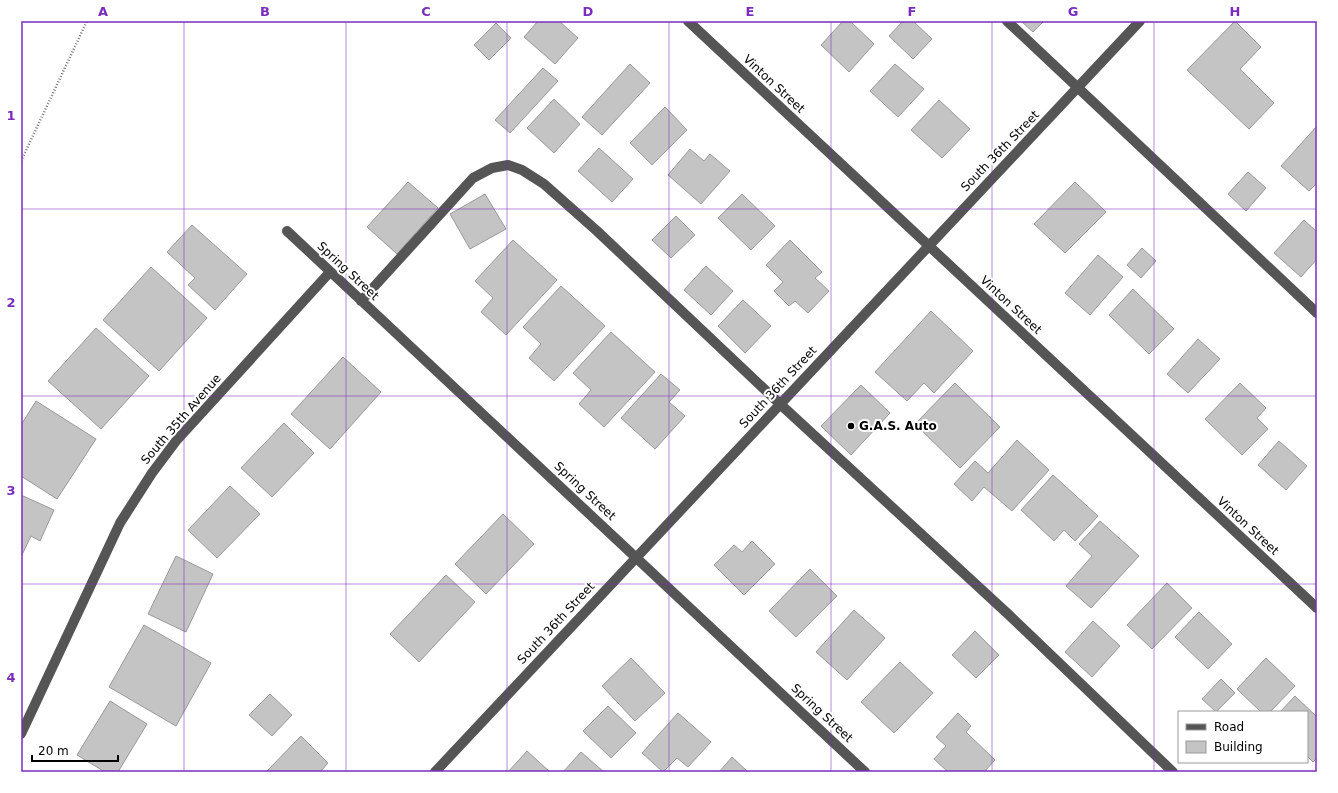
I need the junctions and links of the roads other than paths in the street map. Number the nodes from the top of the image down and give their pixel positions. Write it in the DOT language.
graph roads {
  1 [pos="688,21"];
  2 [pos="1007,21"];
  3 [pos="1140,21"];
  4 [pos="1078,89"];
  5 [pos="287,231"];
  6 [pos="928,246"];
  7 [pos="330,272"];
  8 [pos="361,301"];
  9 [pos="1317,313"];
  10 [pos="780,404"];
  11 [pos="636,556"];
  12 [pos="1317,608"];
  13 [pos="21,734"];
  14 [pos="435,772"];
  15 [pos="865,772"];
  16 [pos="1173,772"];
  1 -- 6 [label="street, Vinton Street"];
  2 -- 4 [label="street"];
  3 -- 4 [label="street, South 36th Street"];
  4 -- 6 [label="street, South 36th Street"];
  4 -- 9 [label="street"];
  5 -- 7 [label="street, Spring Street"];
  6 -- 10 [label="street, South 36th Street"];
  6 -- 12 [label="street, Vinton Street"];
  7 -- 8 [label="street, Spring Street"];
  7 -- 13 [label="street, South 35th Avenue"];
  8 -- 10 [label="street"];
  8 -- 11 [label="street, Spring Street"];
  10 -- 11 [label="street, South 36th Street"];
  10 -- 16 [label="street"];
  11 -- 14 [label="street, South 36th Street"];
  11 -- 15 [label="street, Spring Street"];
}
